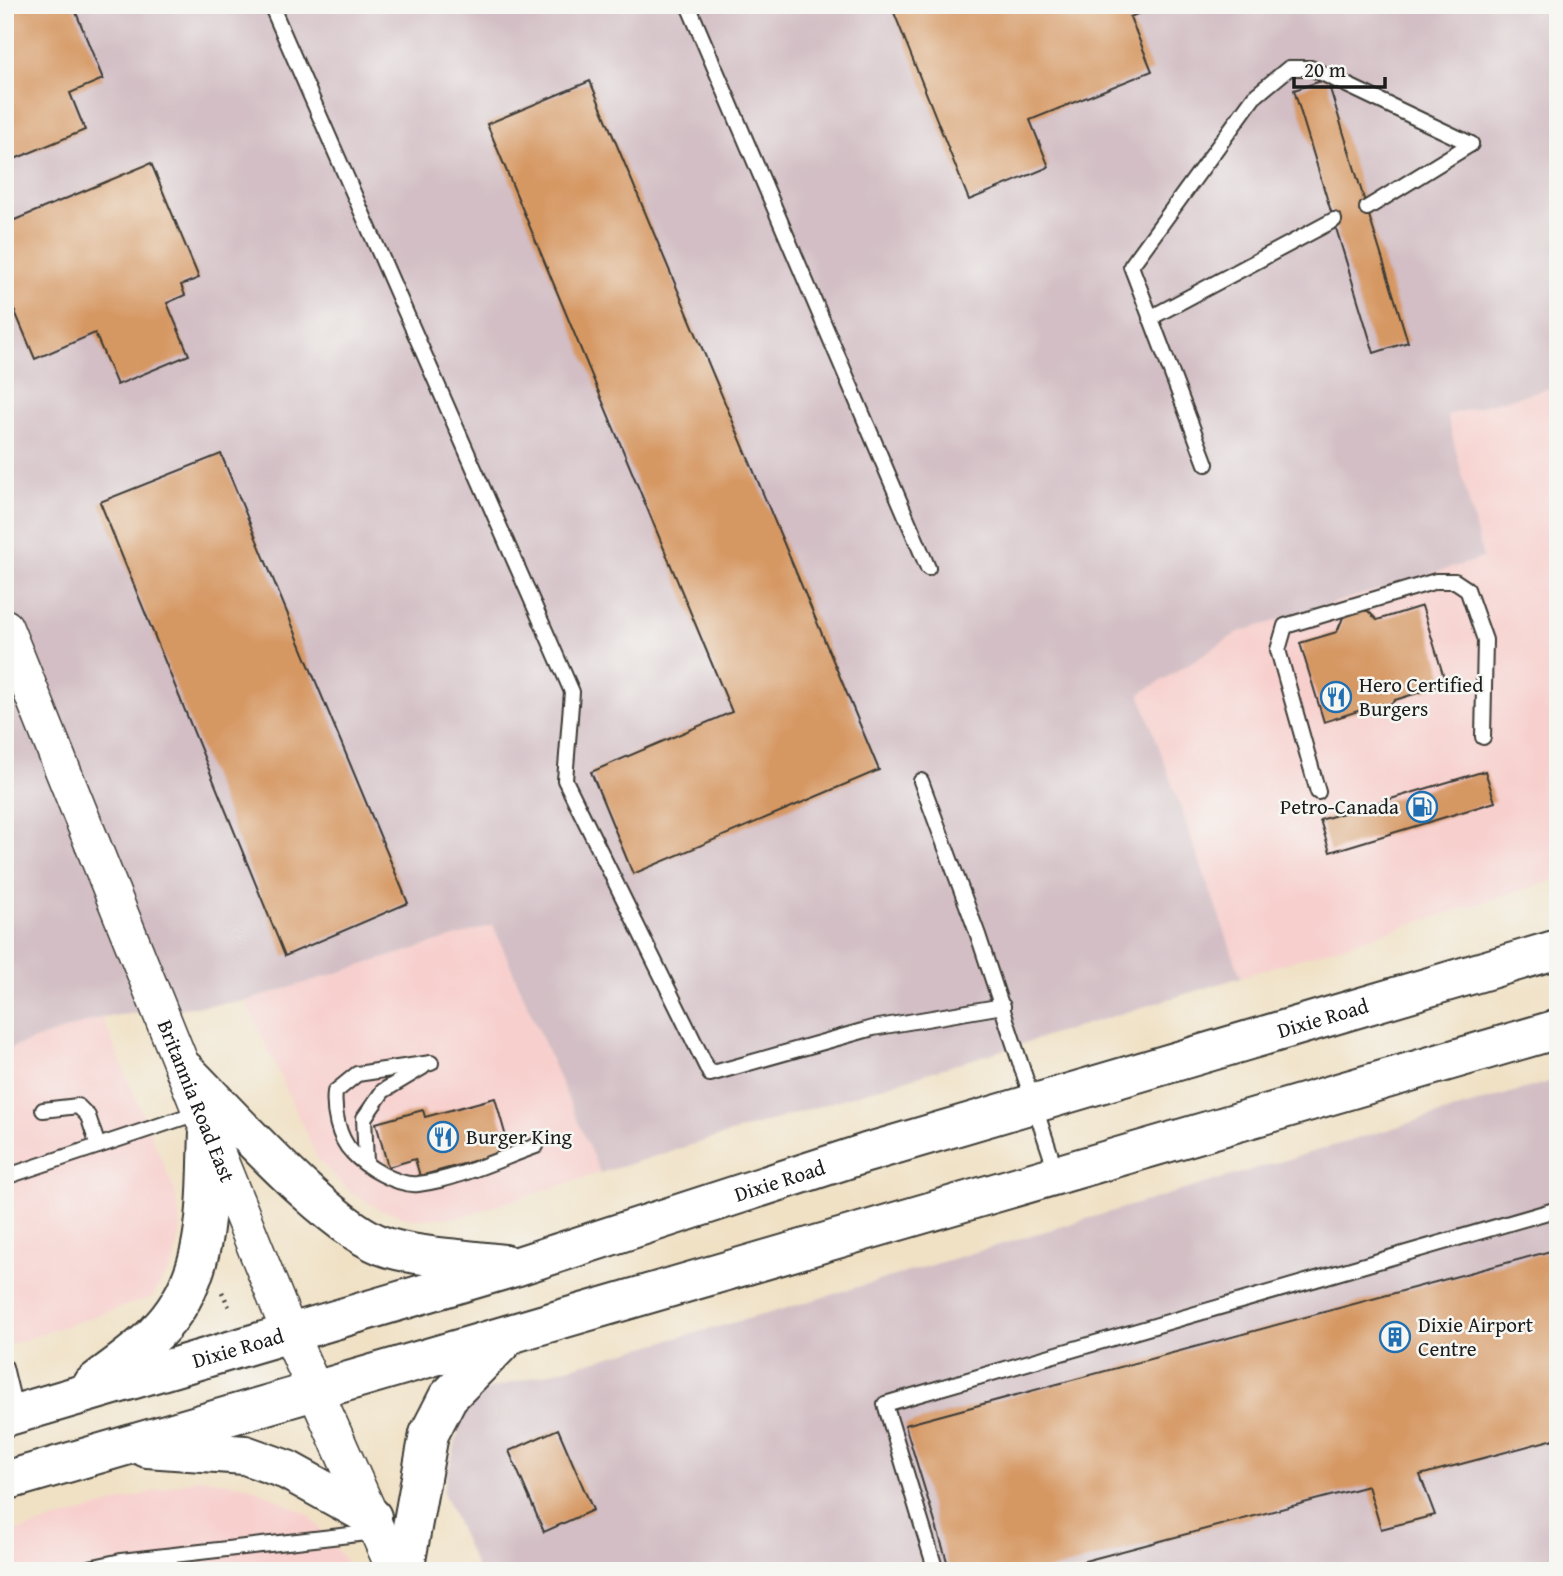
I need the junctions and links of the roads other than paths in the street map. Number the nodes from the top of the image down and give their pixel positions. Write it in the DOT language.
graph roads {
  1 [pos="271,5"];
  2 [pos="688,5"];
  3 [pos="1367,208"];
  4 [pos="1334,220"];
  5 [pos="1150,318"];
  6 [pos="1206,464"];
  7 [pos="928,568"];
  8 [pos="5,627"];
  9 [pos="1483,737"];
  10 [pos="921,781"];
  11 [pos="1318,792"];
  12 [pos="1558,949"];
  13 [pos="1003,1006"];
  14 [pos="1558,1029"];
  15 [pos="185,1070"];
  16 [pos="1035,1102"];
  17 [pos="43,1110"];
  18 [pos="205,1121"];
  19 [pos="98,1146"];
  20 [pos="536,1146"];
  21 [pos="366,1162"];
  22 [pos="1057,1176"];
  23 [pos="5,1177"];
  24 [pos="1558,1209"];
  25 [pos="518,1266"];
  26 [pos="512,1332"];
  27 [pos="290,1334"];
  28 [pos="5,1367"];
  29 [pos="316,1389"];
  30 [pos="79,1395"];
  31 [pos="11,1415"];
  32 [pos="124,1446"];
  33 [pos="5,1481"];
  34 [pos="375,1525"];
  35 [pos="162,1564"];
  36 [pos="76,1571"];
  37 [pos="395,1571"];
  38 [pos="404,1571"];
  39 [pos="936,1571"];
  1 -- 13 [label="lane"];
  2 -- 7 [label="lane"];
  3 -- 5 [label="lane"];
  4 -- 5 [label="lane"];
  5 -- 6 [label="lane"];
  8 -- 15 [label="street, Britannia Road East"];
  9 -- 11 [label="lane"];
  10 -- 13 [label="lane"];
  12 -- 16 [label="main road, Dixie Road"];
  13 -- 16 [label="lane"];
  14 -- 22 [label="main road"];
  15 -- 18 [label="street, Britannia Road East"];
  15 -- 25 [label="main road"];
  16 -- 22 [label="lane"];
  16 -- 25 [label="main road, Dixie Road"];
  17 -- 19 [label="lane"];
  18 -- 19 [label="lane"];
  18 -- 27 [label="street, Britannia Road East"];
  18 -- 30 [label="main road"];
  19 -- 23 [label="lane"];
  20 -- 21 [label="lane"];
  21 -- 21 [label="lane"];
  22 -- 26 [label="main road"];
  24 -- 39 [label="lane"];
  25 -- 27 [label="main road, Dixie Road"];
  26 -- 29 [label="main road"];
  26 -- 38 [label="main road"];
  27 -- 29 [label="street, Britannia Road East"];
  27 -- 30 [label="main road, Dixie Road"];
  28 -- 31 [label="lane"];
  29 -- 32 [label="main road"];
  29 -- 34 [label="street, Britannia Road East"];
  30 -- 31 [label="main road, Dixie Road"];
  32 -- 33 [label="main road"];
  32 -- 34 [label="main road"];
  34 -- 35 [label="lane"];
  34 -- 37 [label="street, Britannia Road East"];
  35 -- 36 [label="lane"];
}
